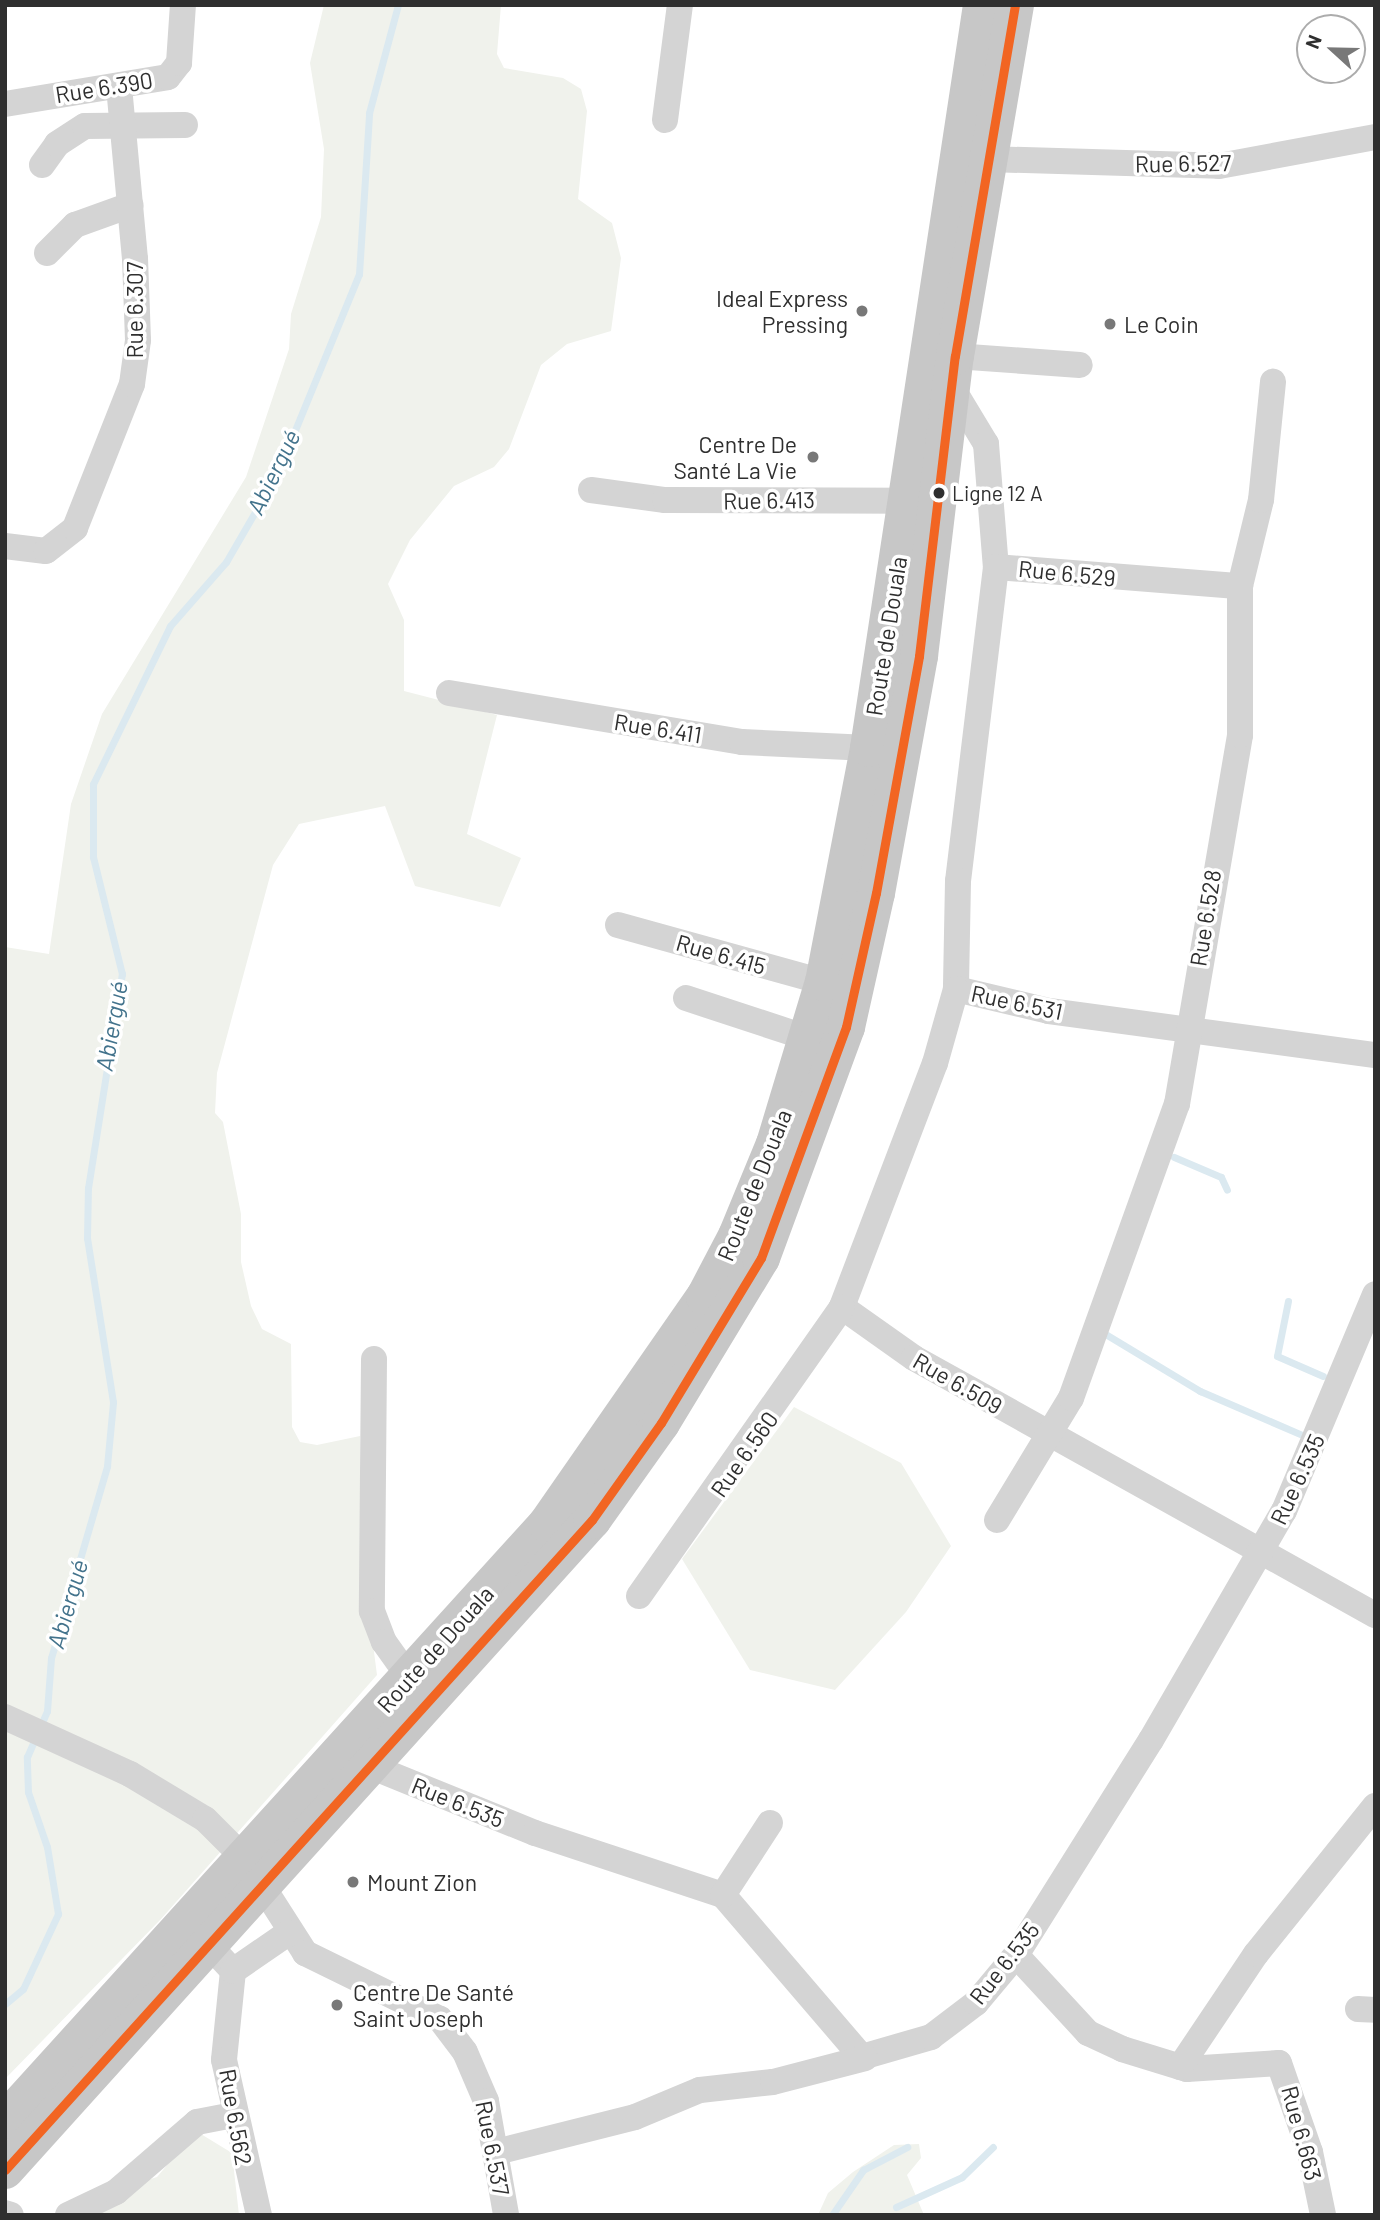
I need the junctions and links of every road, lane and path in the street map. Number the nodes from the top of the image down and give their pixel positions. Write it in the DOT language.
graph roads {
  1 [pos="183,5"];
  2 [pos="680,5"];
  3 [pos="982,5"];
  4 [pos="1014,5"];
  5 [pos="119,86"];
  6 [pos="5,104"];
  7 [pos="665,120"];
  8 [pos="123,124"];
  9 [pos="185,125"];
  10 [pos="1375,137"];
  11 [pos="988,159"];
  12 [pos="42,165"];
  13 [pos="131,205"];
  14 [pos="47,253"];
  15 [pos="1080,365"];
  16 [pos="943,378"];
  17 [pos="1273,382"];
  18 [pos="591,490"];
  19 [pos="907,501"];
  20 [pos="5,546"];
  21 [pos="996,567"];
  22 [pos="1240,586"];
  23 [pos="449,693"];
  24 [pos="869,748"];
  25 [pos="618,925"];
  26 [pos="824,982"];
  27 [pos="956,989"];
  28 [pos="686,998"];
  29 [pos="1187,1028"];
  30 [pos="808,1038"];
  31 [pos="1375,1055"];
  32 [pos="1375,1294"];
  33 [pos="842,1307"];
  34 [pos="374,1359"];
  35 [pos="1053,1435"];
  36 [pos="997,1520"];
  37 [pos="1261,1551"];
  38 [pos="639,1596"];
  39 [pos="1375,1615"];
  40 [pos="409,1677"];
  41 [pos="5,1717"];
  42 [pos="370,1766"];
  43 [pos="1375,1806"];
  44 [pos="770,1823"];
  45 [pos="253,1873"];
  46 [pos="723,1895"];
  47 [pos="288,1933"];
  48 [pos="1016,1955"];
  49 [pos="221,1958"];
  50 [pos="864,2058"];
  51 [pos="1180,2067"];
  52 [pos="233,2115"];
  53 [pos="5,2121"];
  54 [pos="496,2152"];
  55 [pos="5,2170"];
  56 [pos="5,2213"];
  57 [pos="11,2215"];
  58 [pos="68,2215"];
  59 [pos="259,2215"];
  60 [pos="506,2215"];
  61 [pos="1323,2215"];
  1 -- 5 [label="street, Rue 6.390"];
  2 -- 7 [label="street"];
  3 -- 16 [label="main road, Route de Douala"];
  4 -- 11 [label="main road"];
  5 -- 6 [label="street, Rue 6.390"];
  5 -- 8 [label="street, Rue 6.307"];
  8 -- 9 [label="street"];
  8 -- 12 [label="street"];
  8 -- 13 [label="street, Rue 6.307"];
  10 -- 11 [label="street, Rue 6.527"];
  11 -- 16 [label="main road"];
  13 -- 14 [label="street"];
  13 -- 20 [label="street, Rue 6.307"];
  15 -- 16 [label="street"];
  16 -- 19 [label="main road, Route de Douala"];
  16 -- 21 [label="street, Rue 6.529"];
  16 -- 42 [label="main road"];
  17 -- 22 [label="street, Rue 6.528"];
  18 -- 19 [label="street, Rue 6.413"];
  19 -- 24 [label="main road, Route de Douala"];
  21 -- 22 [label="street, Rue 6.529"];
  21 -- 27 [label="street, Rue 6.531"];
  22 -- 29 [label="street, Rue 6.528"];
  23 -- 24 [label="street, Rue 6.411"];
  24 -- 26 [label="main road, Route de Douala"];
  25 -- 26 [label="street, Rue 6.415"];
  26 -- 30 [label="main road, Route de Douala"];
  27 -- 29 [label="street, Rue 6.531"];
  27 -- 33 [label="street"];
  28 -- 30 [label="street"];
  29 -- 31 [label="street, Rue 6.531"];
  29 -- 35 [label="street, Rue 6.528"];
  30 -- 40 [label="main road, Route de Douala"];
  32 -- 37 [label="street, Rue 6.535"];
  33 -- 35 [label="street, Rue 6.509"];
  33 -- 38 [label="street, Rue 6.560"];
  34 -- 40 [label="street"];
  35 -- 36 [label="street, Rue 6.528"];
  35 -- 37 [label="street, Rue 6.509"];
  37 -- 39 [label="street, Rue 6.509"];
  37 -- 48 [label="street, Rue 6.535"];
  40 -- 45 [label="main road, Route de Douala"];
  41 -- 45 [label="street, Rue 6.537"];
  42 -- 45 [label="main road"];
  42 -- 46 [label="street, Rue 6.535"];
  43 -- 51 [label="street"];
  44 -- 46 [label="street"];
  45 -- 47 [label="street, Rue 6.537"];
  45 -- 49 [label="main road"];
  45 -- 53 [label="main road, Route de Douala"];
  46 -- 50 [label="street"];
  47 -- 49 [label="street"];
  47 -- 54 [label="street, Rue 6.537"];
  48 -- 50 [label="street, Rue 6.535"];
  48 -- 51 [label="street, Rue 6.663"];
  49 -- 52 [label="street, Rue 6.562"];
  49 -- 55 [label="main road"];
  50 -- 54 [label="street, Rue 6.535"];
  51 -- 61 [label="street, Rue 6.663"];
  52 -- 58 [label="street"];
  52 -- 59 [label="street, Rue 6.562"];
  54 -- 60 [label="street, Rue 6.537"];
  56 -- 57 [label="street"];
}
